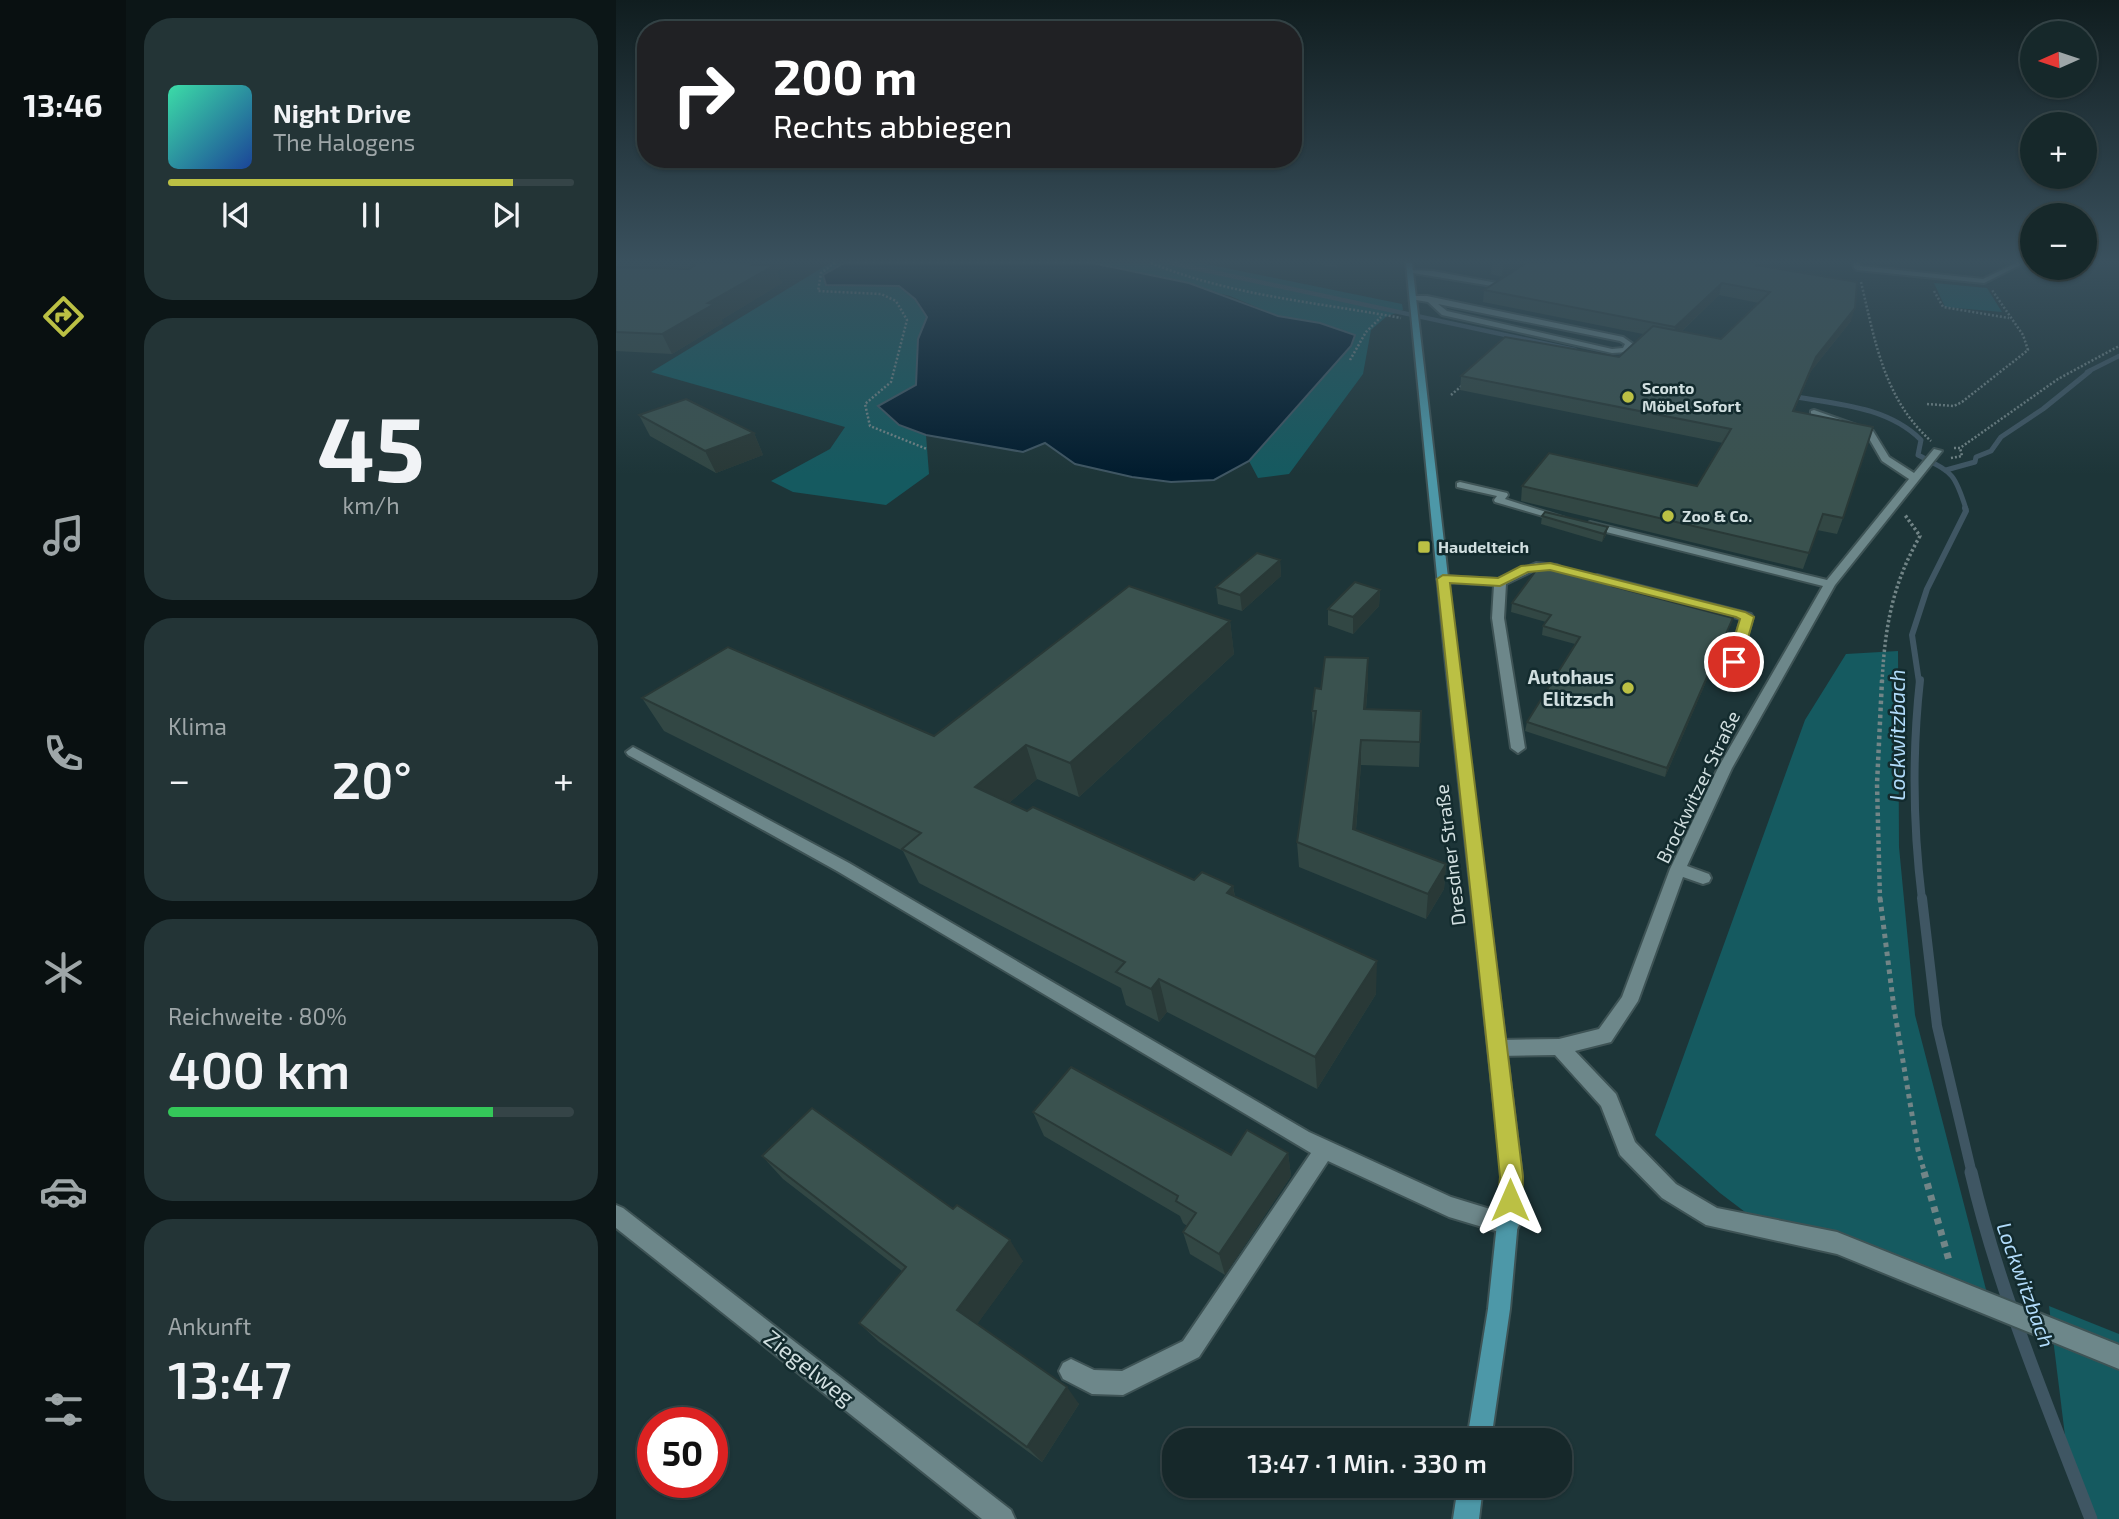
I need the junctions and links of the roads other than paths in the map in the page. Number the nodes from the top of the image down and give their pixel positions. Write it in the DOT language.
graph roads {
  1 [pos="1416,334"];
  2 [pos="1535,334"];
  3 [pos="1597,334"];
  4 [pos="1814,413"];
  5 [pos="1938,449"];
  6 [pos="1917,472"];
  7 [pos="1460,485"];
  8 [pos="1569,520"];
  9 [pos="1582,523"];
  10 [pos="1576,573"];
  11 [pos="1589,576"];
  12 [pos="1443,579"];
  13 [pos="1500,582"];
  14 [pos="1830,584"];
  15 [pos="1727,684"];
  16 [pos="1518,748"];
  17 [pos="633,752"];
  18 [pos="1678,869"];
  19 [pos="1703,878"];
  20 [pos="1559,1047"];
  21 [pos="1498,1048"];
  22 [pos="1325,1149"];
  23 [pos="616,1215"];
  24 [pos="1509,1224"];
  25 [pos="2119,1357"];
  26 [pos="1071,1371"];
  27 [pos="1481,1428"];
  28 [pos="1469,1498"];
  29 [pos="1002,1519"];
  30 [pos="1465,1519"];
  1 -- 12 [label="main road, Dresdner Straße"];
  2 -- 3 [label="street"];
  4 -- 6 [label="street"];
  5 -- 6 [label="street, Brockwitzer Straße"];
  6 -- 14 [label="street, Brockwitzer Straße"];
  7 -- 8 [label="street"];
  9 -- 14 [label="street"];
  10 -- 13 [label="street"];
  11 -- 15 [label="street"];
  12 -- 13 [label="street"];
  12 -- 21 [label="main road, Dresdner Straße"];
  13 -- 16 [label="street"];
  14 -- 18 [label="street, Brockwitzer Straße"];
  17 -- 22 [label="street"];
  18 -- 19 [label="street"];
  18 -- 20 [label="street, Brockwitzer Straße"];
  20 -- 21 [label="street, Brockwitzer Straße"];
  20 -- 25 [label="street"];
  21 -- 24 [label="main road, Dresdner Straße"];
  22 -- 24 [label="street"];
  22 -- 26 [label="street"];
  23 -- 29 [label="street, Ziegelweg"];
  24 -- 27 [label="main road, Dresdner Straße"];
  28 -- 30 [label="main road"];
}
